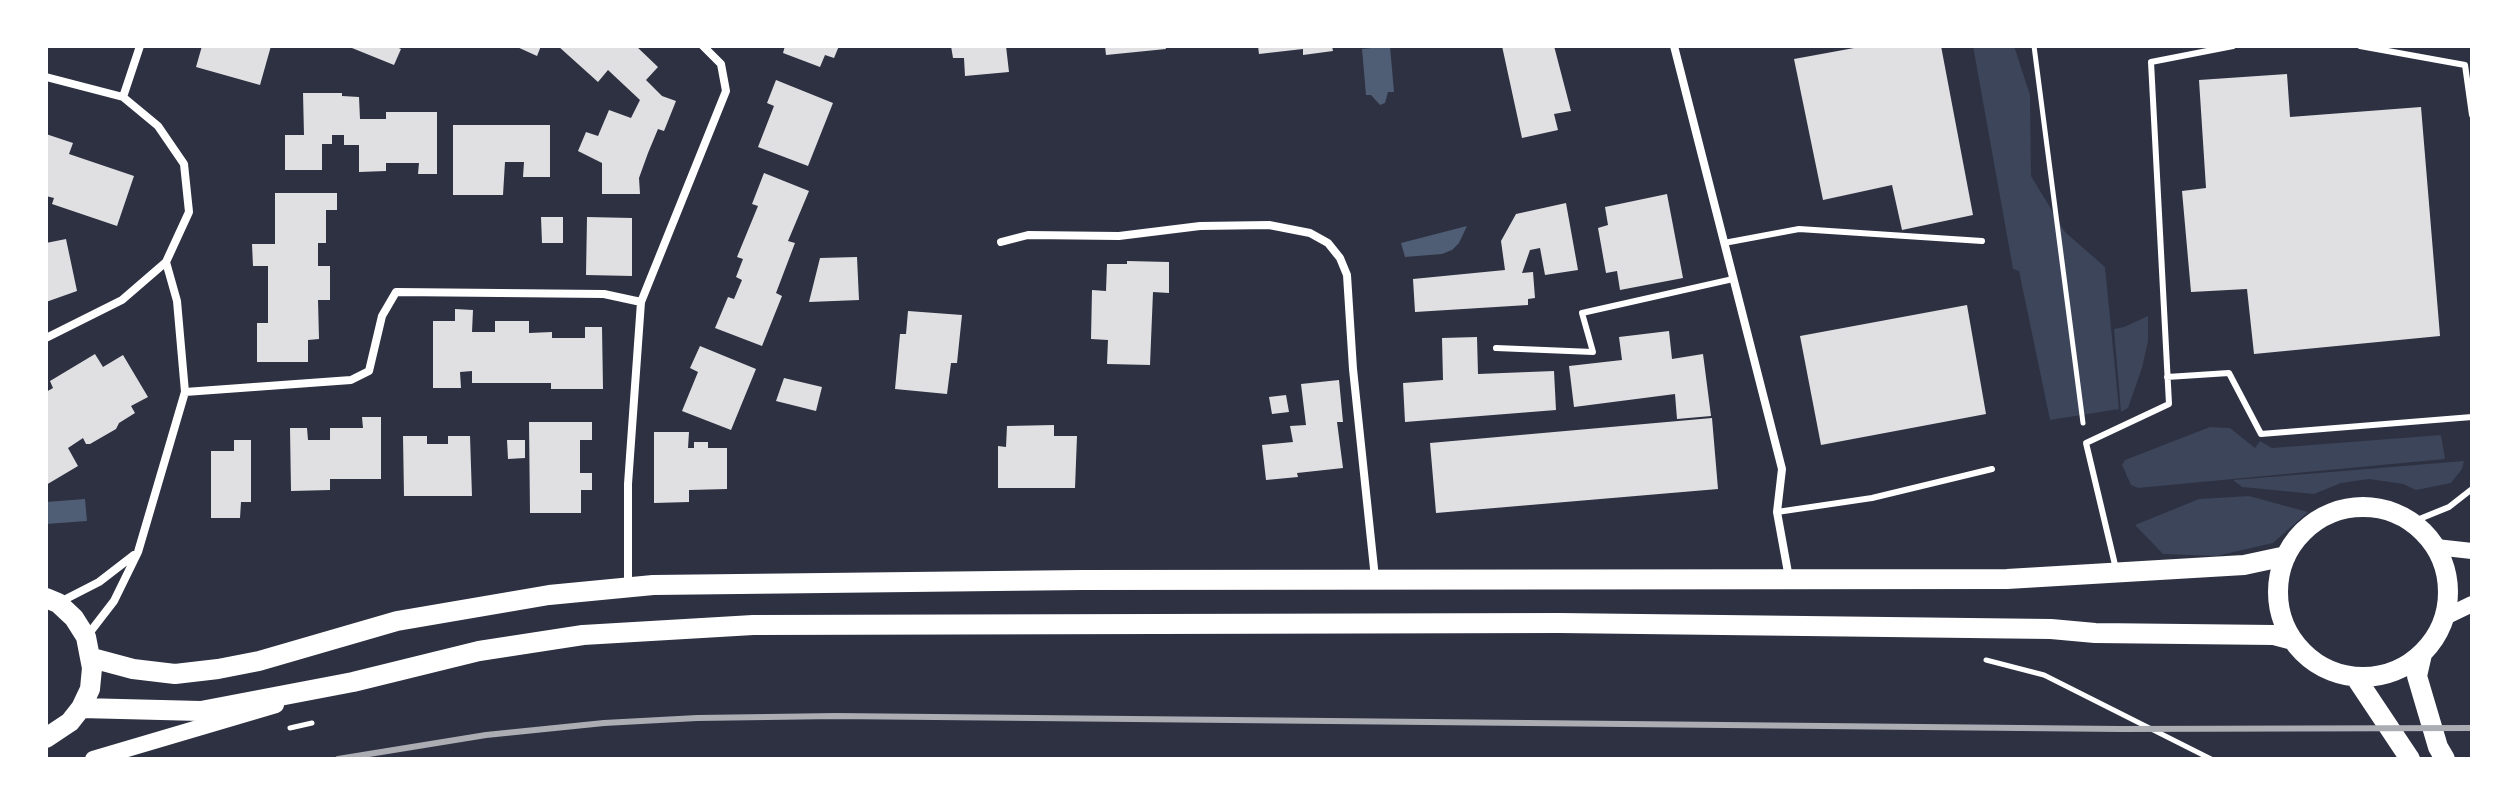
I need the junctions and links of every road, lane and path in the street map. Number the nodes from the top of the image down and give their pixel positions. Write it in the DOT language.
graph roads {
  1 [pos="140,46"];
  2 [pos="703,46"];
  3 [pos="1674,46"];
  4 [pos="2034,46"];
  5 [pos="2233,46"];
  6 [pos="2360,46"];
  7 [pos="46,77"];
  8 [pos="123,97"];
  9 [pos="2472,115"];
  10 [pos="1982,241"];
  11 [pos="1001,242"];
  12 [pos="1724,243"];
  13 [pos="166,262"];
  14 [pos="1733,279"];
  15 [pos="641,302"];
  16 [pos="46,338"];
  17 [pos="1496,348"];
  18 [pos="2167,377"];
  19 [pos="185,392"];
  20 [pos="2472,417"];
  21 [pos="2086,443"];
  22 [pos="1992,469"];
  23 [pos="2472,489"];
  24 [pos="1777,512"];
  25 [pos="2412,522"];
  26 [pos="2436,547"];
  27 [pos="2472,551"];
  28 [pos="138,552"];
  29 [pos="2286,556"];
  30 [pos="2117,572"];
  31 [pos="1375,579"];
  32 [pos="1789,579"];
  33 [pos="628,587"];
  34 [pos="52,601"];
  35 [pos="2472,604"];
  36 [pos="2445,617"];
  37 [pos="86,637"];
  38 [pos="2293,640"];
  39 [pos="2422,654"];
  40 [pos="92,658"];
  41 [pos="1973,660"];
  42 [pos="2356,678"];
  43 [pos="353,682"];
  44 [pos="81,708"];
  45 [pos="46,738"];
  46 [pos="93,759"];
  47 [pos="2211,759"];
  48 [pos="2410,759"];
  49 [pos="2445,759"];
  1 -- 8 [label="street"];
  2 -- 15 [label="street"];
  3 -- 12 [label="street"];
  4 -- 21 [label="path"];
  5 -- 18 [label="lane"];
  6 -- 9 [label="lane"];
  7 -- 8 [label="street"];
  8 -- 13 [label="street"];
  10 -- 12 [label="lane"];
  11 -- 31 [label="street"];
  12 -- 14 [label="street"];
  13 -- 16 [label="street"];
  13 -- 19 [label="street"];
  14 -- 17 [label="lane"];
  14 -- 24 [label="street"];
  15 -- 19 [label="street"];
  15 -- 33 [label="street"];
  18 -- 20 [label="lane"];
  18 -- 21 [label="lane"];
  19 -- 28 [label="street"];
  21 -- 30 [label="lane"];
  22 -- 24 [label="lane"];
  23 -- 25 [label="lane"];
  24 -- 32 [label="street"];
  25 -- 26 [label="main road"];
  25 -- 29 [label="main road"];
  26 -- 27 [label="main road"];
  26 -- 36 [label="main road"];
  28 -- 34 [label="street"];
  28 -- 37 [label="street"];
  29 -- 30 [label="main road"];
  29 -- 38 [label="main road"];
  30 -- 32 [label="main road"];
  31 -- 32 [label="main road"];
  31 -- 33 [label="main road"];
  33 -- 40 [label="main road"];
  34 -- 37 [label="main road"];
  35 -- 36 [label="main road"];
  36 -- 39 [label="main road"];
  37 -- 40 [label="main road"];
  38 -- 42 [label="main road"];
  38 -- 43 [label="main road"];
  39 -- 42 [label="main road"];
  39 -- 49 [label="main road"];
  40 -- 44 [label="main road"];
  41 -- 47 [label="path"];
  42 -- 48 [label="main road"];
  43 -- 44 [label="main road"];
  43 -- 46 [label="main road"];
  44 -- 45 [label="main road"];
}
